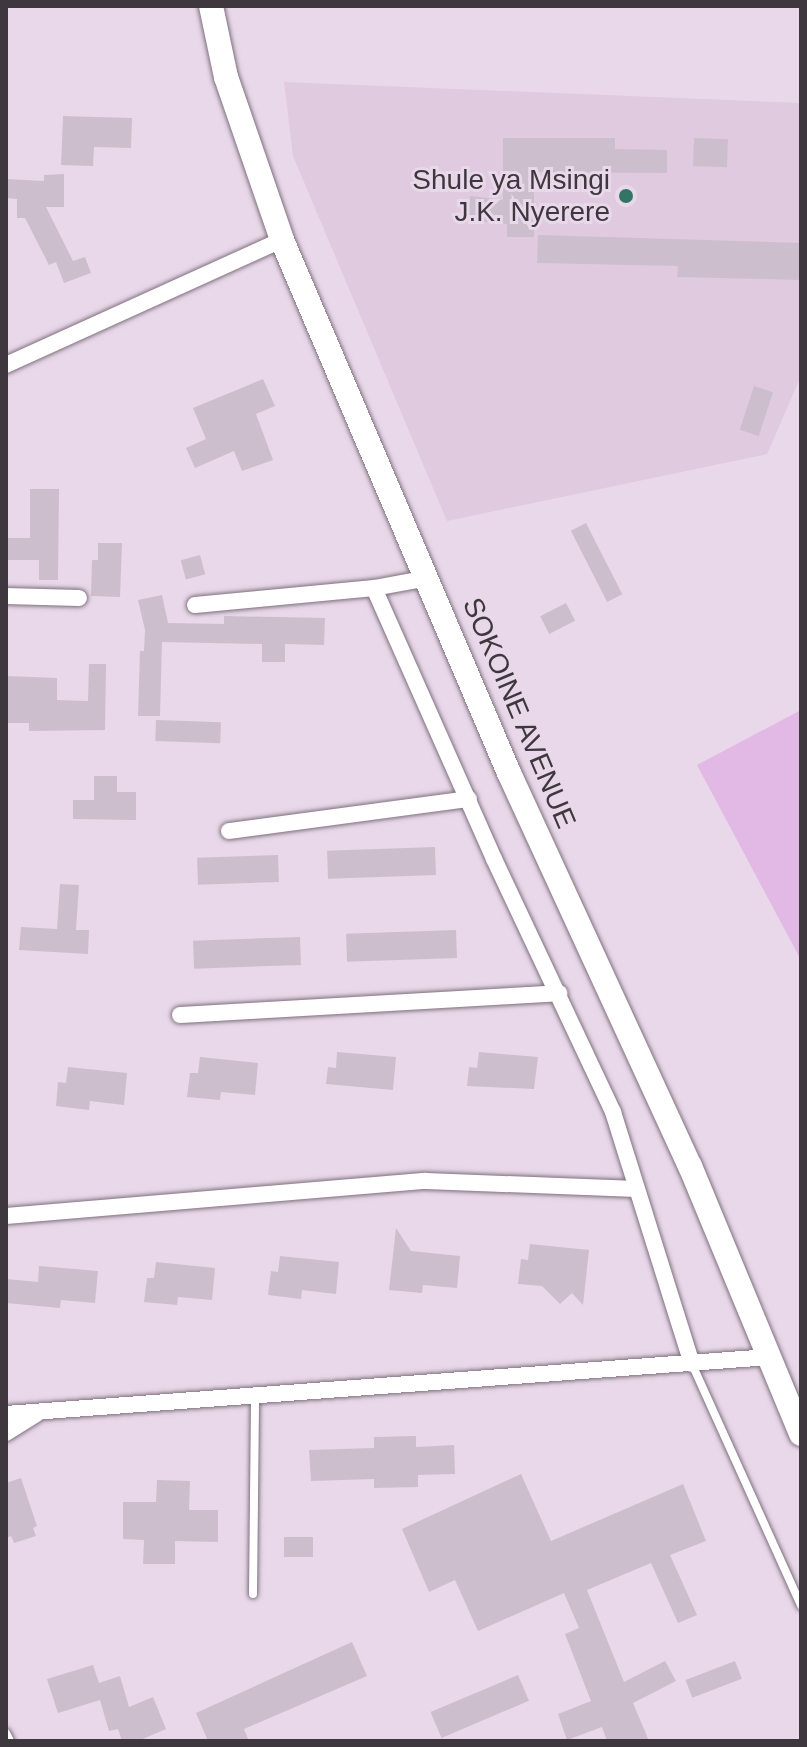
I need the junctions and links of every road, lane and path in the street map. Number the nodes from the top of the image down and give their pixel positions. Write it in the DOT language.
graph roads {
  1 [pos="211,6"];
  2 [pos="282,240"];
  3 [pos="6,365"];
  4 [pos="429,578"];
  5 [pos="374,588"];
  6 [pos="6,596"];
  7 [pos="79,598"];
  8 [pos="195,605"];
  9 [pos="469,799"];
  10 [pos="229,831"];
  11 [pos="559,993"];
  12 [pos="180,1015"];
  13 [pos="637,1189"];
  14 [pos="6,1216"];
  15 [pos="769,1357"];
  16 [pos="692,1364"];
  17 [pos="255,1393"];
  18 [pos="41,1411"];
  19 [pos="6,1414"];
  20 [pos="6,1433"];
  21 [pos="801,1434"];
  22 [pos="253,1594"];
  23 [pos="801,1605"];
  24 [pos="6,1733"];
  25 [pos="10,1741"];
  1 -- 2 [label="street, SOKOINE AVENUE"];
  2 -- 3 [label="street"];
  2 -- 4 [label="street, SOKOINE AVENUE"];
  4 -- 5 [label="street"];
  4 -- 15 [label="street, SOKOINE AVENUE"];
  5 -- 8 [label="street"];
  5 -- 9 [label="street"];
  6 -- 7 [label="street"];
  9 -- 10 [label="street"];
  9 -- 11 [label="street"];
  11 -- 12 [label="street"];
  11 -- 13 [label="street"];
  13 -- 14 [label="street"];
  13 -- 16 [label="street"];
  15 -- 16 [label="street"];
  15 -- 21 [label="street, SOKOINE AVENUE"];
  16 -- 17 [label="street"];
  16 -- 23 [label="lane"];
  17 -- 18 [label="street"];
  17 -- 22 [label="lane"];
  18 -- 19 [label="street"];
  18 -- 20 [label="street"];
  24 -- 25 [label="lane"];
}
